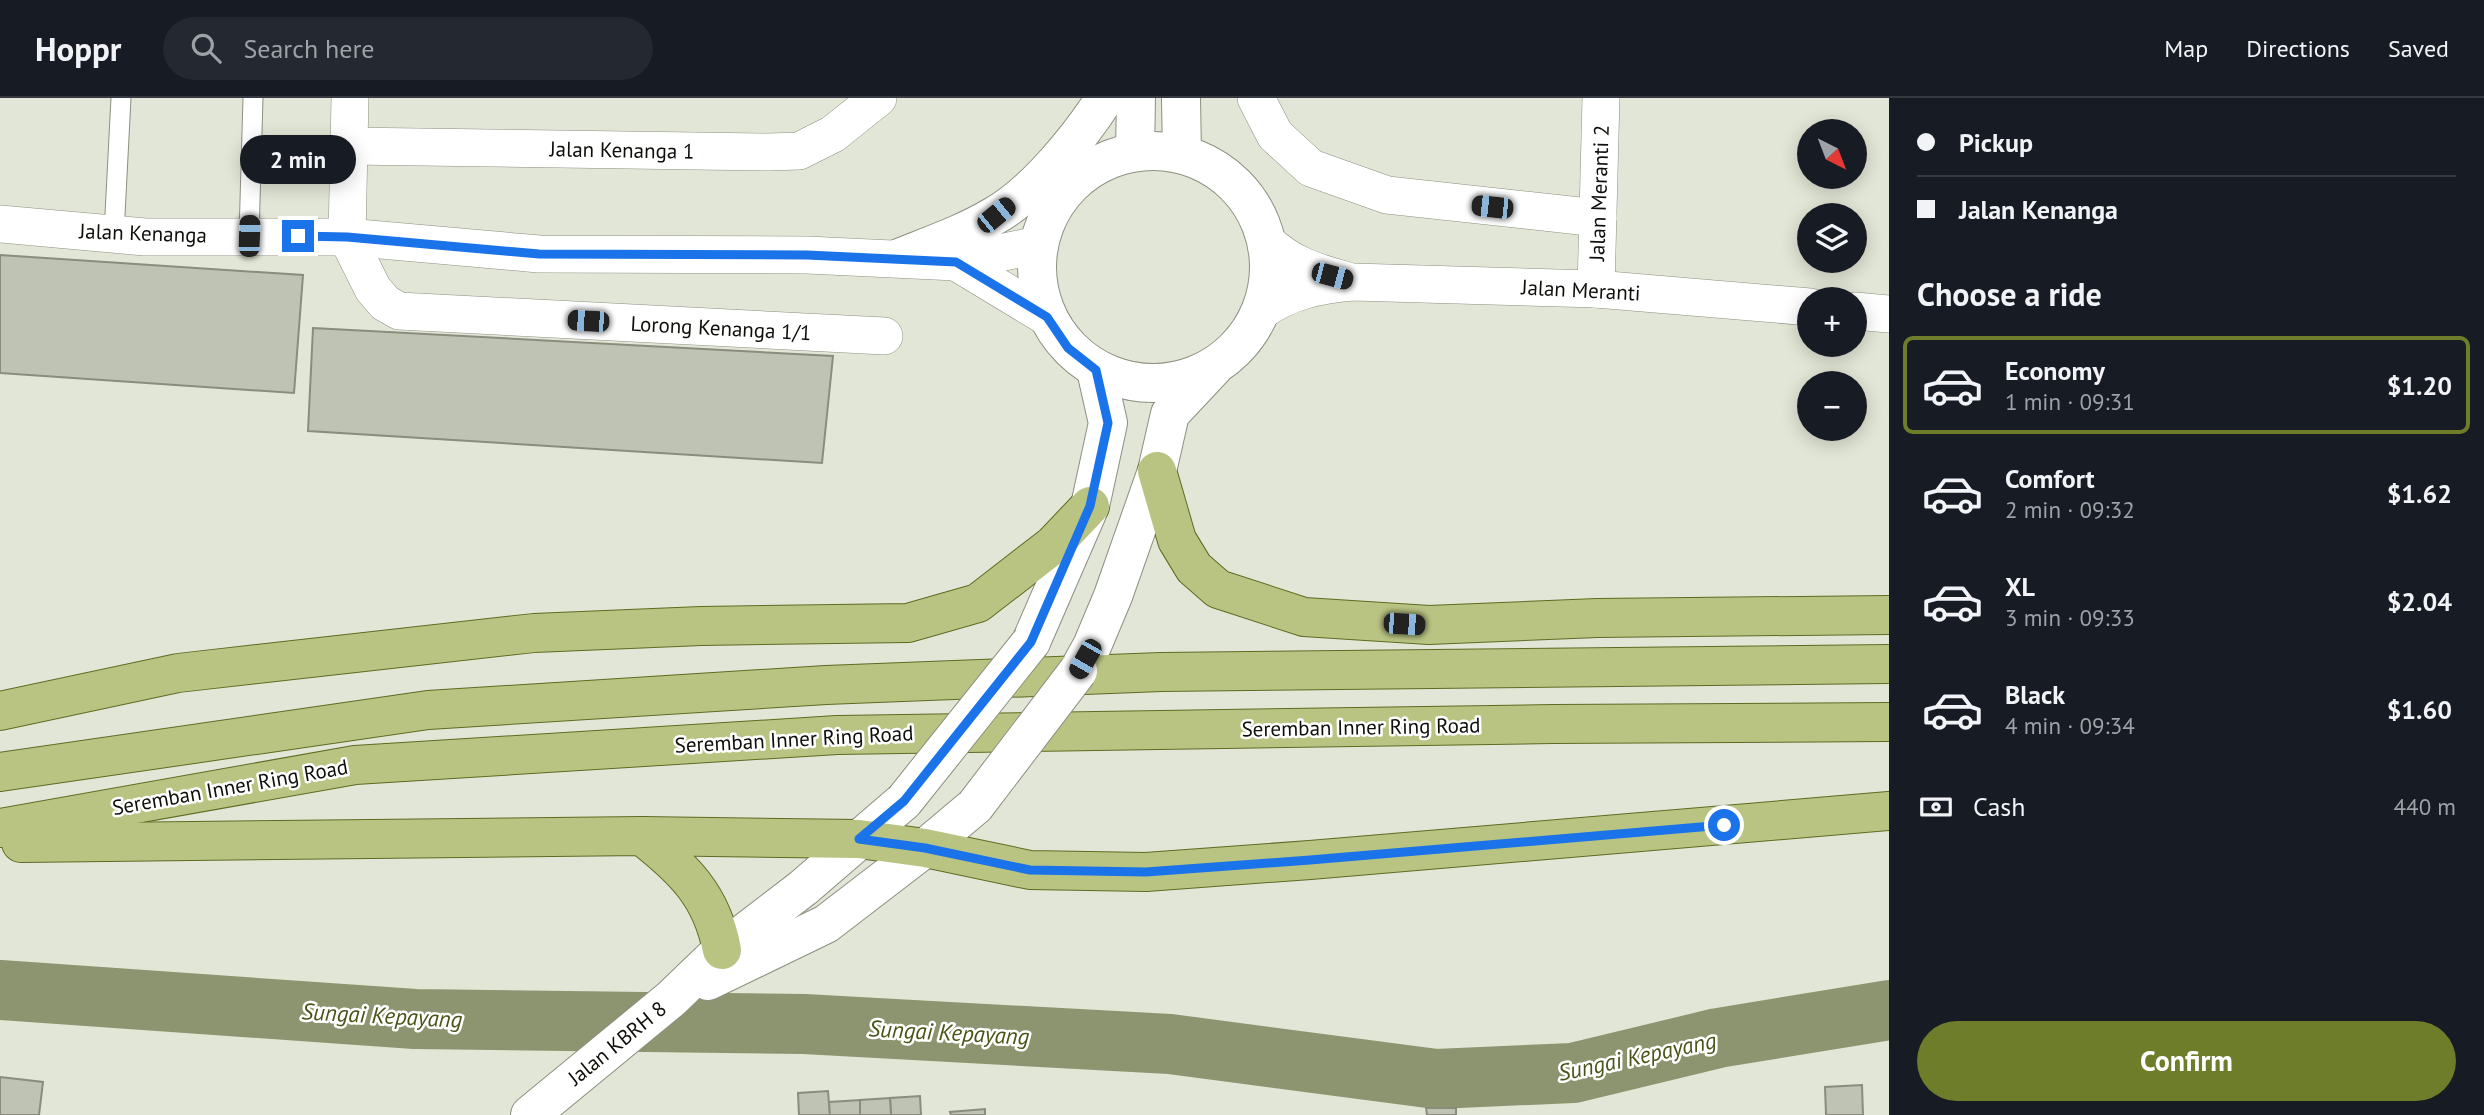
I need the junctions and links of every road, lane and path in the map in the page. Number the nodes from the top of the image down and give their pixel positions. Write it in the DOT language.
graph roads {
  1 [pos="121,98"];
  2 [pos="253,98"];
  3 [pos="350,98"];
  4 [pos="878,98"];
  5 [pos="1105,98"];
  6 [pos="1136,98"];
  7 [pos="1181,98"];
  8 [pos="1256,98"];
  9 [pos="1601,98"];
  10 [pos="349,146"];
  11 [pos="1135,152"];
  12 [pos="1182,154"];
  13 [pos="1598,218"];
  14 [pos="0,225"];
  15 [pos="114,233"];
  16 [pos="249,236"];
  17 [pos="347,237"];
  18 [pos="1267,242"];
  19 [pos="1038,246"];
  20 [pos="899,258"];
  21 [pos="956,262"];
  22 [pos="1353,282"];
  23 [pos="1596,289"];
  24 [pos="1797,306"];
  25 [pos="1261,311"];
  26 [pos="1867,312"];
  27 [pos="1889,314"];
  28 [pos="1047,317"];
  29 [pos="884,336"];
  30 [pos="1214,367"];
  31 [pos="1096,370"];
  32 [pos="1157,471"];
  33 [pos="1090,506"];
  34 [pos="1889,615"];
  35 [pos="1889,664"];
  36 [pos="0,711"];
  37 [pos="1889,722"];
  38 [pos="0,772"];
  39 [pos="1889,811"];
  40 [pos="0,828"];
  41 [pos="642,836"];
  42 [pos="859,839"];
  43 [pos="0,843"];
  44 [pos="925,848"];
  45 [pos="722,950"];
  46 [pos="671,999"];
  47 [pos="533,1112"];
  1 -- 15 [label="lane"];
  2 -- 16 [label="lane"];
  3 -- 10 [label="street"];
  4 -- 10 [label="street, Jalan Kenanga 1"];
  5 -- 20 [label="street"];
  6 -- 11 [label="street"];
  7 -- 12 [label="street"];
  8 -- 13 [label="street"];
  9 -- 13 [label="street, Jalan Meranti 2"];
  10 -- 17 [label="street"];
  11 -- 12 [label="street"];
  11 -- 19 [label="street"];
  12 -- 18 [label="street"];
  13 -- 23 [label="street, Jalan Meranti 2"];
  14 -- 15 [label="street, Jalan Kenanga"];
  15 -- 16 [label="street, Jalan Kenanga"];
  16 -- 17 [label="street, Jalan Kenanga"];
  17 -- 20 [label="street, Jalan Kenanga"];
  17 -- 29 [label="street, Lorong Kenanga 1/1"];
  18 -- 22 [label="street, Jalan Meranti"];
  18 -- 25 [label="street"];
  19 -- 21 [label="street, Jalan Kenanga"];
  19 -- 28 [label="street"];
  20 -- 21 [label="street, Jalan Kenanga"];
  21 -- 28 [label="street, Jalan Kenanga"];
  22 -- 23 [label="street, Jalan Meranti"];
  22 -- 25 [label="street, Jalan Meranti"];
  23 -- 24 [label="street, Jalan Meranti"];
  25 -- 30 [label="street"];
  26 -- 27 [label="street"];
  28 -- 31 [label="street"];
  30 -- 31 [label="street"];
  30 -- 32 [label="street"];
  31 -- 33 [label="street"];
  32 -- 34 [label="main road"];
  32 -- 44 [label="street, bridge"];
  33 -- 36 [label="main road"];
  33 -- 42 [label="street, bridge"];
  35 -- 38 [label="main road, Seremban Inner Ring Road"];
  37 -- 40 [label="main road, Seremban Inner Ring Road"];
  39 -- 44 [label="main road"];
  41 -- 42 [label="main road"];
  41 -- 43 [label="main road"];
  41 -- 45 [label="main road"];
  42 -- 44 [label="main road"];
  42 -- 45 [label="street"];
  44 -- 46 [label="street"];
  45 -- 46 [label="street"];
  46 -- 47 [label="street, Jalan KBRH 8"];
}
